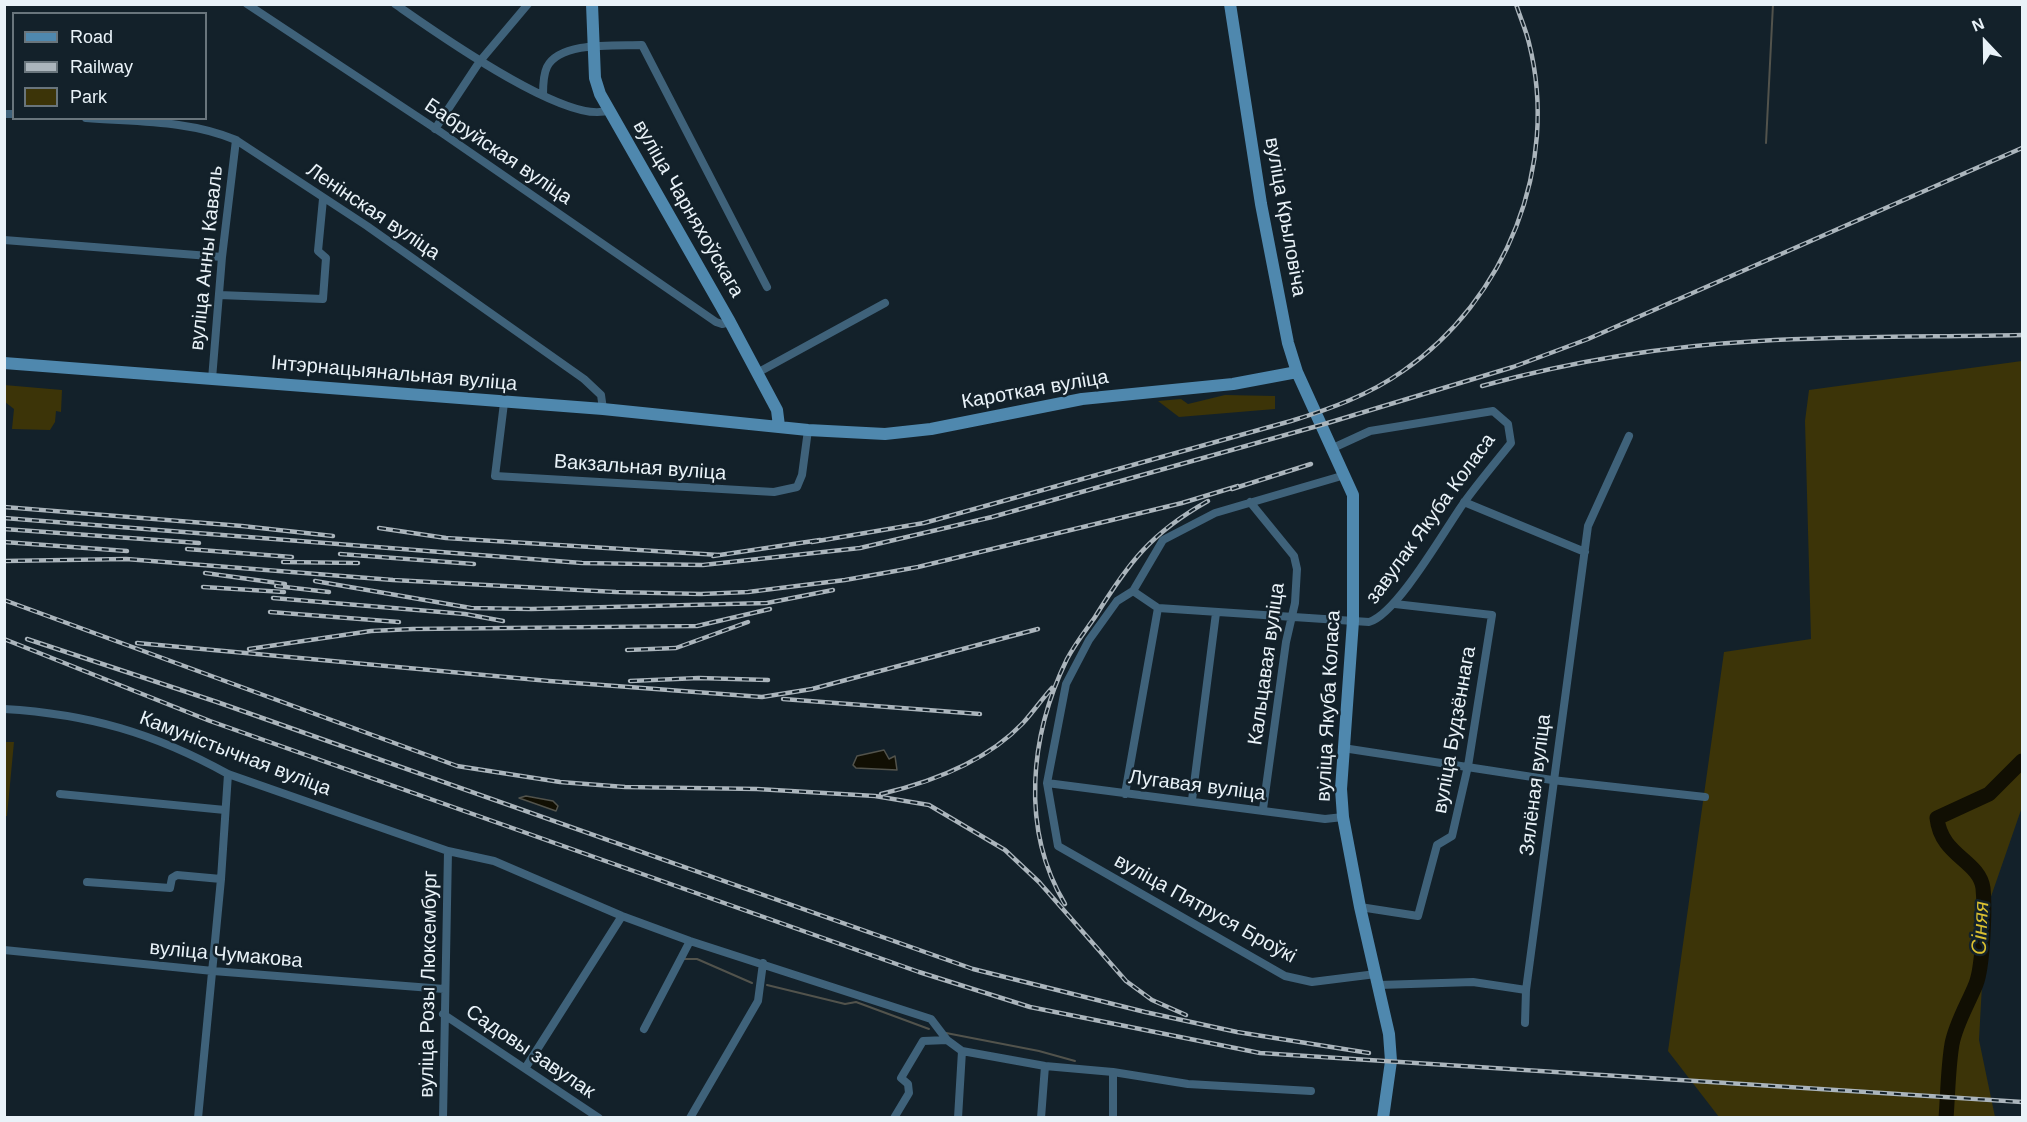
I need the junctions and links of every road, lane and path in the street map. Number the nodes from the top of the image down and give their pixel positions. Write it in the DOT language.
graph roads {
  1 [pos="247,4"];
  2 [pos="395,4"];
  3 [pos="592,4"];
  4 [pos="1230,4"];
  5 [pos="527,5"];
  6 [pos="592,47"];
  7 [pos="480,61"];
  8 [pos="543,95"];
  9 [pos="609,110"];
  10 [pos="114,120"];
  11 [pos="435,129"];
  12 [pos="236,140"];
  13 [pos="323,199"];
  14 [pos="4,240"];
  15 [pos="222,257"];
  16 [pos="767,287"];
  17 [pos="219,295"];
  18 [pos="885,303"];
  19 [pos="730,322"];
  20 [pos="4,363"];
  21 [pos="1297,372"];
  22 [pos="757,373"];
  23 [pos="212,379"];
  24 [pos="504,403"];
  25 [pos="603,409"];
  26 [pos="779,426"];
  27 [pos="808,430"];
  28 [pos="1324,430"];
  29 [pos="1629,436"];
  30 [pos="1333,448"];
  31 [pos="1345,475"];
  32 [pos="1251,502"];
  33 [pos="1464,502"];
  34 [pos="1585,552"];
  35 [pos="1133,591"];
  36 [pos="1395,603"];
  37 [pos="1158,608"];
  38 [pos="1216,613"];
  39 [pos="1292,616"];
  40 [pos="1353,621"];
  41 [pos="4,709"];
  42 [pos="1343,748"];
  43 [pos="1468,766"];
  44 [pos="228,774"];
  45 [pos="1552,780"];
  46 [pos="1047,783"];
  47 [pos="60,794"];
  48 [pos="1125,794"];
  49 [pos="1705,797"];
  50 [pos="1192,800"];
  51 [pos="1263,809"];
  52 [pos="225,810"];
  53 [pos="1343,817"];
  54 [pos="448,851"];
  55 [pos="221,879"];
  56 [pos="87,882"];
  57 [pos="1360,907"];
  58 [pos="622,916"];
  59 [pos="690,941"];
  60 [pos="4,950"];
  61 [pos="764,963"];
  62 [pos="213,971"];
  63 [pos="1377,980"];
  64 [pos="444,989"];
  65 [pos="1526,990"];
  66 [pos="443,1014"];
  67 [pos="1525,1023"];
  68 [pos="644,1029"];
  69 [pos="947,1040"];
  70 [pos="962,1051"];
  71 [pos="1045,1066"];
  72 [pos="526,1067"];
  73 [pos="1113,1072"];
  74 [pos="1311,1091"];
  75 [pos="198,1118"];
  76 [pos="443,1118"];
  77 [pos="599,1118"];
  78 [pos="690,1118"];
  79 [pos="894,1118"];
  80 [pos="958,1118"];
  81 [pos="1041,1118"];
  82 [pos="1113,1118"];
  83 [pos="1383,1118"];
  1 -- 11 [label="street, Бабруйская вуліца"];
  2 -- 7 [label="street"];
  3 -- 6 [label="street, вуліца Чарняхоўскага"];
  4 -- 21 [label="street, вуліца Крыловіча"];
  5 -- 7 [label="street"];
  6 -- 8 [label="street"];
  6 -- 9 [label="street, вуліца Чарняхоўскага"];
  6 -- 16 [label="street"];
  7 -- 8 [label="street"];
  7 -- 11 [label="street"];
  8 -- 9 [label="street"];
  9 -- 19 [label="street, вуліца Чарняхоўскага"];
  10 -- 12 [label="street, Ленінская вуліца"];
  11 -- 19 [label="street, Бабруйская вуліца"];
  12 -- 13 [label="street, Ленінская вуліца"];
  12 -- 15 [label="street, вуліца Анны Каваль"];
  13 -- 17 [label="street"];
  13 -- 25 [label="street, Ленінская вуліца"];
  14 -- 15 [label="street"];
  15 -- 17 [label="street, вуліца Анны Каваль"];
  17 -- 23 [label="street, вуліца Анны Каваль"];
  18 -- 22 [label="street"];
  19 -- 22 [label="street, вуліца Чарняхоўскага"];
  20 -- 23 [label="street, Інтэрнацыянальная вуліца"];
  21 -- 27 [label="street, Кароткая вуліца"];
  21 -- 28 [label="street, вуліца Крыловіча"];
  22 -- 26 [label="street, вуліца Чарняхоўскага"];
  23 -- 24 [label="street, Інтэрнацыянальная вуліца"];
  24 -- 25 [label="street, Інтэрнацыянальная вуліца"];
  24 -- 27 [label="street, Вакзальная вуліца"];
  25 -- 26 [label="street, Інтэрнацыянальная вуліца"];
  26 -- 27 [label="street, Кароткая вуліца"];
  28 -- 30 [label="street, вуліца Якуба Коласа"];
  29 -- 34 [label="street, Зялёная вуліца"];
  30 -- 31 [label="street, вуліца Якуба Коласа"];
  30 -- 33 [label="street, завулак Якуба Коласа"];
  31 -- 32 [label="street"];
  31 -- 40 [label="street, вуліца Якуба Коласа"];
  32 -- 35 [label="street"];
  32 -- 39 [label="street, Кальцавая вуліца"];
  33 -- 34 [label="street"];
  33 -- 36 [label="street, завулак Якуба Коласа"];
  34 -- 45 [label="street, Зялёная вуліца"];
  35 -- 37 [label="street, завулак Якуба Коласа"];
  35 -- 46 [label="street"];
  36 -- 40 [label="street, завулак Якуба Коласа"];
  36 -- 43 [label="street, вуліца Будзённага"];
  37 -- 38 [label="street, завулак Якуба Коласа"];
  37 -- 48 [label="street"];
  38 -- 39 [label="street, завулак Якуба Коласа"];
  38 -- 50 [label="street"];
  39 -- 40 [label="street, завулак Якуба Коласа"];
  39 -- 51 [label="street, Кальцавая вуліца"];
  40 -- 42 [label="street, вуліца Якуба Коласа"];
  41 -- 44 [label="street, Камуністычная вуліца"];
  42 -- 43 [label="street"];
  42 -- 53 [label="street, вуліца Якуба Коласа"];
  43 -- 45 [label="street"];
  43 -- 57 [label="street, вуліца Будзённага"];
  44 -- 52 [label="street"];
  44 -- 54 [label="street, Камуністычная вуліца"];
  45 -- 49 [label="street"];
  45 -- 65 [label="street, Зялёная вуліца"];
  46 -- 48 [label="street, Лугавая вуліца"];
  46 -- 63 [label="street, вуліца Пятруся Броўкі"];
  47 -- 52 [label="street"];
  48 -- 50 [label="street, Лугавая вуліца"];
  50 -- 51 [label="street, Лугавая вуліца"];
  51 -- 53 [label="street, Лугавая вуліца"];
  52 -- 55 [label="street"];
  53 -- 57 [label="street, вуліца Якуба Коласа"];
  54 -- 58 [label="street, Камуністычная вуліца"];
  54 -- 64 [label="street, вуліца Розы Люксембург"];
  55 -- 56 [label="street"];
  55 -- 62 [label="street"];
  57 -- 63 [label="street, вуліца Якуба Коласа"];
  58 -- 59 [label="street, Камуністычная вуліца"];
  58 -- 72 [label="street"];
  59 -- 61 [label="street, Камуністычная вуліца"];
  59 -- 68 [label="street"];
  60 -- 62 [label="street, вуліца Чумакова"];
  61 -- 69 [label="street, Камуністычная вуліца"];
  61 -- 78 [label="street"];
  62 -- 64 [label="street, вуліца Чумакова"];
  62 -- 75 [label="street"];
  63 -- 65 [label="street, вуліца Пятруся Броўкі"];
  63 -- 83 [label="street, вуліца Якуба Коласа"];
  64 -- 66 [label="street, вуліца Розы Люксембург"];
  65 -- 67 [label="street, Зялёная вуліца"];
  66 -- 72 [label="street, Садовы завулак"];
  66 -- 76 [label="street, вуліца Розы Люксембург"];
  69 -- 70 [label="street, Камуністычная вуліца"];
  69 -- 79 [label="street"];
  70 -- 71 [label="street"];
  70 -- 80 [label="street"];
  71 -- 73 [label="street"];
  71 -- 81 [label="street"];
  72 -- 77 [label="street, Садовы завулак"];
  73 -- 74 [label="street"];
  73 -- 82 [label="street"];
}
